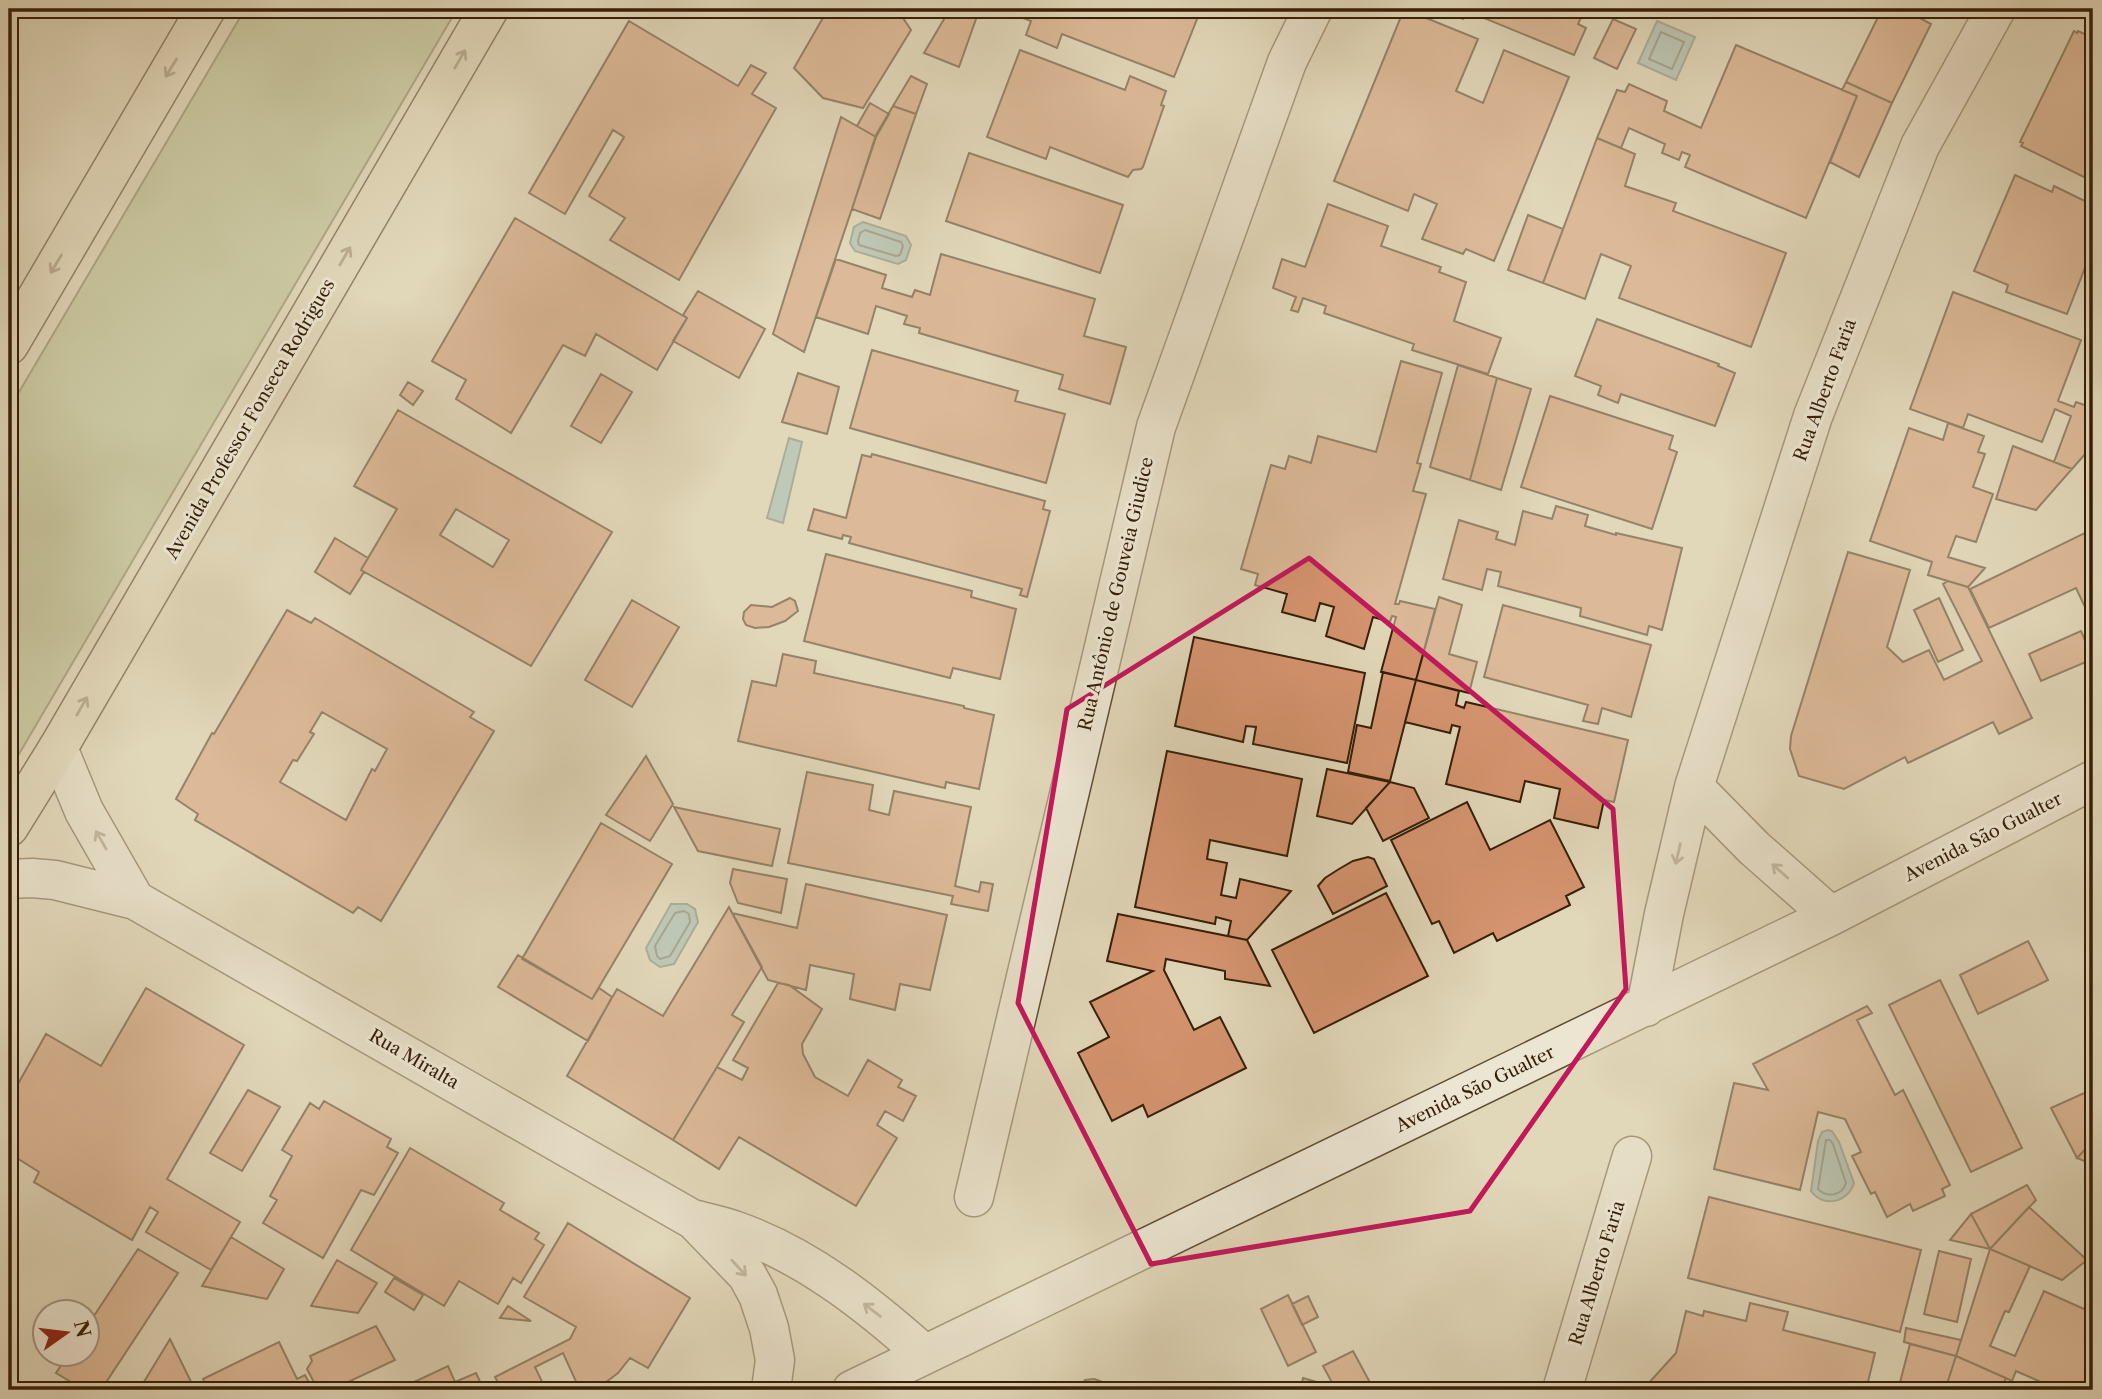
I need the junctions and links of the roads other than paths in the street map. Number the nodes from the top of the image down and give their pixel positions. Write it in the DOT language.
graph roads {
  1 [pos="206,9"];
  2 [pos="489,9"];
  3 [pos="1313,9"];
  4 [pos="1996,9"];
  5 [pos="9,345"];
  6 [pos="58,748"];
  7 [pos="2093,780"];
  8 [pos="1694,787"];
  9 [pos="9,827"];
  10 [pos="9,879"];
  11 [pos="135,900"];
  12 [pos="1831,916"];
  13 [pos="1646,1007"];
  14 [pos="1632,1156"];
  15 [pos="974,1197"];
  16 [pos="692,1219"];
  17 [pos="924,1354"];
  18 [pos="771,1390"];
  19 [pos="852,1390"];
  20 [pos="1562,1390"];
  1 -- 5 [label="highway, one-way"];
  6 -- 2 [label="highway, Avenida Professor Fonseca Rodrigues, one-way"];
  3 -- 15 [label="street, Rua Antônio de Gouveia Giudice"];
  4 -- 8 [label="street, Rua Alberto Faria"];
  6 -- 9 [label="highway, Avenida Professor Fonseca Rodrigues"];
  11 -- 6 [label="street, one-way"];
  7 -- 12 [label="street, Avenida São Gualter"];
  12 -- 8 [label="street, one-way"];
  8 -- 13 [label="street, Rua Alberto Faria, one-way"];
  10 -- 11 [label="street, Rua Miralta"];
  11 -- 16 [label="street, Rua Miralta"];
  12 -- 13 [label="street, Avenida São Gualter"];
  13 -- 17 [label="street, Avenida São Gualter"];
  14 -- 20 [label="street, Rua Alberto Faria"];
  17 -- 16 [label="street, Rua Miralta, one-way"];
  16 -- 18 [label="street, Rua Miralta, one-way"];
  17 -- 19 [label="street, Avenida São Gualter"];
}
